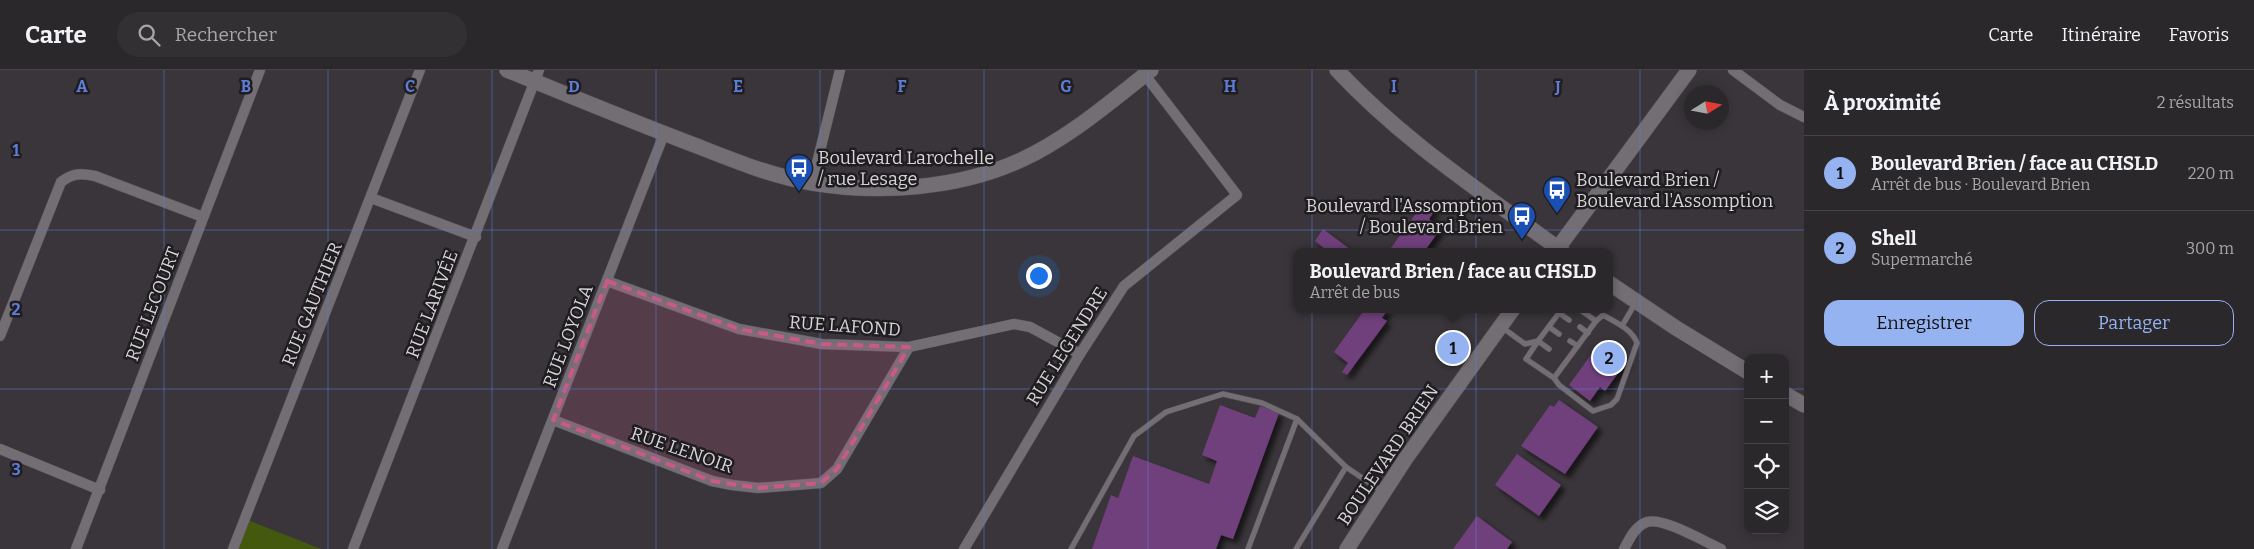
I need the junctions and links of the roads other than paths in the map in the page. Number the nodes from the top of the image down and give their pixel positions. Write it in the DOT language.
graph roads {
  1 [pos="260,70"];
  2 [pos="420,70"];
  3 [pos="507,70"];
  4 [pos="840,70"];
  5 [pos="1337,70"];
  6 [pos="1689,70"];
  7 [pos="1733,70"];
  8 [pos="1148,73"];
  9 [pos="537,76"];
  10 [pos="1804,118"];
  11 [pos="664,134"];
  12 [pos="812,183"];
  13 [pos="371,198"];
  14 [pos="203,217"];
  15 [pos="476,237"];
  16 [pos="1556,248"];
  17 [pos="1560,248"];
  18 [pos="607,281"];
  19 [pos="1613,286"];
  20 [pos="1637,302"];
  21 [pos="1510,313"];
  22 [pos="1558,313"];
  23 [pos="1563,313"];
  24 [pos="1584,313"];
  25 [pos="1569,320"];
  26 [pos="1596,322"];
  27 [pos="1622,326"];
  28 [pos="1500,327"];
  29 [pos="1549,327"];
  30 [pos="1580,328"];
  31 [pos="1588,333"];
  32 [pos="1560,334"];
  33 [pos="0,336"];
  34 [pos="1538,341"];
  35 [pos="1570,341"];
  36 [pos="1578,346"];
  37 [pos="909,347"];
  38 [pos="1549,349"];
  39 [pos="1080,354"];
  40 [pos="1560,356"];
  41 [pos="1566,361"];
  42 [pos="1744,369"];
  43 [pos="1554,378"];
  44 [pos="1789,396"];
  45 [pos="1804,405"];
  46 [pos="1297,419"];
  47 [pos="553,420"];
  48 [pos="0,449"];
  49 [pos="1346,467"];
  50 [pos="100,490"];
  51 [pos="1383,492"];
  52 [pos="76,549"];
  53 [pos="233,549"];
  54 [pos="353,549"];
  55 [pos="502,549"];
  56 [pos="964,549"];
  57 [pos="1071,549"];
  58 [pos="1248,549"];
  59 [pos="1296,549"];
  60 [pos="1347,549"];
  61 [pos="1624,549"];
  62 [pos="1721,549"];
  1 -- 14 [label="street, RUE LECOURT"];
  2 -- 13 [label="street, RUE GAUTHIER"];
  3 -- 9 [label="street"];
  4 -- 12 [label="street"];
  5 -- 16 [label="street"];
  6 -- 17 [label="street"];
  7 -- 10 [label="street"];
  8 -- 12 [label="street"];
  8 -- 39 [label="street, RUE LEGENDRE"];
  9 -- 11 [label="street"];
  9 -- 15 [label="street, RUE LARIVÉE"];
  11 -- 12 [label="street"];
  11 -- 18 [label="street, RUE LOYOLA"];
  13 -- 15 [label="street"];
  13 -- 53 [label="street, RUE GAUTHIER"];
  14 -- 33 [label="street"];
  14 -- 50 [label="street, RUE LECOURT"];
  15 -- 54 [label="street, RUE LARIVÉE"];
  18 -- 37 [label="street, RUE LAFOND"];
  18 -- 47 [label="street, RUE LOYOLA"];
  19 -- 20 [label="street"];
  20 -- 27 [label="lane"];
  20 -- 42 [label="street"];
  21 -- 28 [label="street, BOULEVARD BRIEN"];
  22 -- 29 [label="lane"];
  23 -- 25 [label="lane"];
  24 -- 26 [label="lane"];
  26 -- 27 [label="lane"];
  26 -- 31 [label="lane"];
  27 -- 43 [label="lane"];
  28 -- 34 [label="lane"];
  28 -- 51 [label="street, BOULEVARD BRIEN"];
  29 -- 32 [label="lane"];
  29 -- 34 [label="lane"];
  30 -- 31 [label="lane"];
  31 -- 36 [label="lane"];
  34 -- 38 [label="lane"];
  34 -- 43 [label="lane"];
  35 -- 36 [label="lane"];
  36 -- 41 [label="lane"];
  37 -- 39 [label="street, RUE LAFOND"];
  37 -- 47 [label="street, RUE LENOIR"];
  39 -- 56 [label="street, RUE LEGENDRE"];
  40 -- 41 [label="lane"];
  41 -- 43 [label="lane"];
  44 -- 45 [label="street"];
  46 -- 49 [label="lane"];
  46 -- 57 [label="lane"];
  46 -- 58 [label="lane"];
  47 -- 55 [label="street, RUE LOYOLA"];
  48 -- 50 [label="street"];
  49 -- 51 [label="lane"];
  49 -- 59 [label="lane"];
  50 -- 52 [label="street, RUE LECOURT"];
  51 -- 60 [label="street, BOULEVARD BRIEN"];
  61 -- 62 [label="street"];
}
